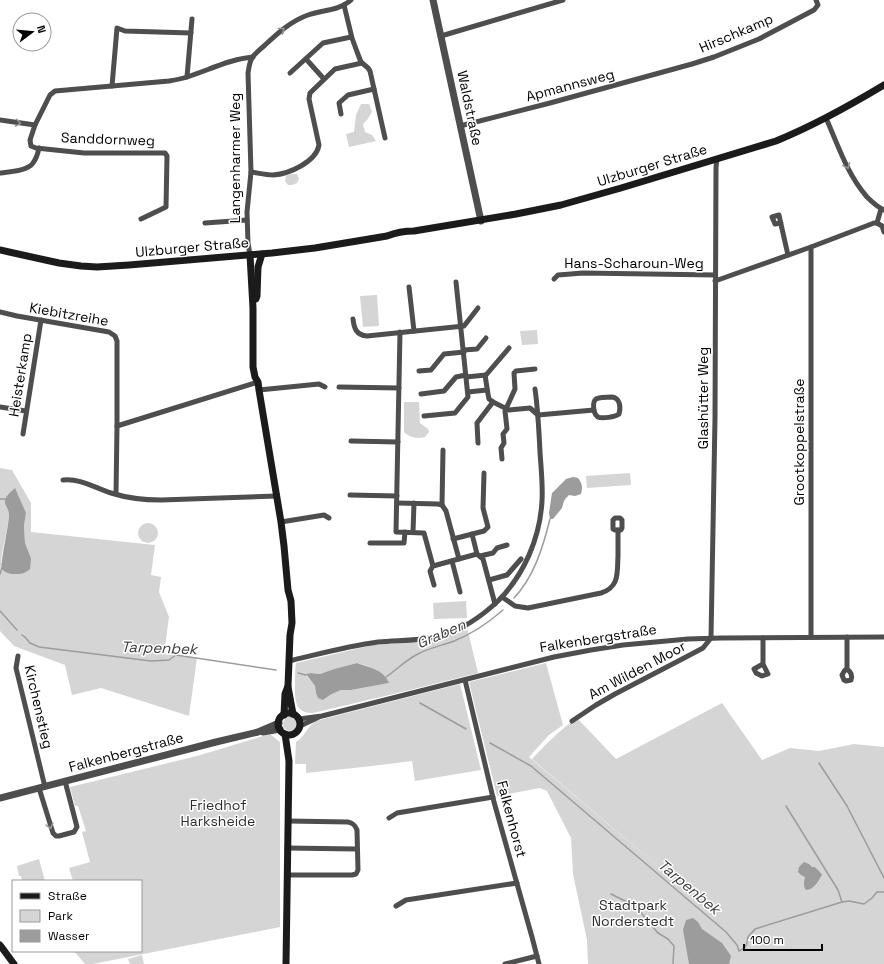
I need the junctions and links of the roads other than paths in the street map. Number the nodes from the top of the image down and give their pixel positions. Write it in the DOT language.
graph roads {
  1 [pos="351,0"];
  2 [pos="433,0"];
  3 [pos="563,0"];
  4 [pos="816,0"];
  5 [pos="344,5"];
  6 [pos="192,19"];
  7 [pos="191,33"];
  8 [pos="351,36"];
  9 [pos="441,36"];
  10 [pos="253,56"];
  11 [pos="306,59"];
  12 [pos="362,63"];
  13 [pos="685,66"];
  14 [pos="290,73"];
  15 [pos="187,77"];
  16 [pos="324,79"];
  17 [pos="112,86"];
  18 [pos="884,86"];
  19 [pos="374,89"];
  20 [pos="341,114"];
  21 [pos="826,118"];
  22 [pos="0,120"];
  23 [pos="36,126"];
  24 [pos="460,126"];
  25 [pos="385,138"];
  26 [pos="39,148"];
  27 [pos="718,159"];
  28 [pos="251,172"];
  29 [pos="0,173"];
  30 [pos="882,209"];
  31 [pos="141,219"];
  32 [pos="247,220"];
  33 [pos="481,221"];
  34 [pos="205,223"];
  35 [pos="781,223"];
  36 [pos="877,223"];
  37 [pos="884,232"];
  38 [pos="812,247"];
  39 [pos="0,250"];
  40 [pos="262,254"];
  41 [pos="250,255"];
  42 [pos="788,255"];
  43 [pos="716,275"];
  44 [pos="554,279"];
  45 [pos="715,281"];
  46 [pos="456,282"];
  47 [pos="409,287"];
  48 [pos="253,308"];
  49 [pos="478,308"];
  50 [pos="0,312"];
  51 [pos="353,319"];
  52 [pos="41,320"];
  53 [pos="461,326"];
  54 [pos="414,331"];
  55 [pos="400,332"];
  56 [pos="486,338"];
  57 [pos="509,348"];
  58 [pos="464,351"];
  59 [pos="535,369"];
  60 [pos="419,371"];
  61 [pos="485,375"];
  62 [pos="466,376"];
  63 [pos="258,382"];
  64 [pos="325,387"];
  65 [pos="340,387"];
  66 [pos="399,388"];
  67 [pos="535,389"];
  68 [pos="259,390"];
  69 [pos="487,390"];
  70 [pos="468,392"];
  71 [pos="421,394"];
  72 [pos="493,402"];
  73 [pos="0,407"];
  74 [pos="506,408"];
  75 [pos="594,410"];
  76 [pos="26,411"];
  77 [pos="538,415"];
  78 [pos="424,416"];
  79 [pos="117,426"];
  80 [pos="23,434"];
  81 [pos="351,441"];
  82 [pos="398,442"];
  83 [pos="478,443"];
  84 [pos="443,450"];
  85 [pos="502,458"];
  86 [pos="484,473"];
  87 [pos="62,480"];
  88 [pos="116,494"];
  89 [pos="350,495"];
  90 [pos="277,496"];
  91 [pos="397,496"];
  92 [pos="397,503"];
  93 [pos="414,504"];
  94 [pos="442,505"];
  95 [pos="329,518"];
  96 [pos="281,522"];
  97 [pos="618,530"];
  98 [pos="405,532"];
  99 [pos="414,532"];
  100 [pos="472,534"];
  101 [pos="453,539"];
  102 [pos="370,543"];
  103 [pos="507,545"];
  104 [pos="479,555"];
  105 [pos="459,559"];
  106 [pos="520,559"];
  107 [pos="452,561"];
  108 [pos="433,566"];
  109 [pos="489,580"];
  110 [pos="434,585"];
  111 [pos="460,592"];
  112 [pos="502,597"];
  113 [pos="495,604"];
  114 [pos="811,637"];
  115 [pos="847,637"];
  116 [pos="884,637"];
  117 [pos="711,638"];
  118 [pos="762,638"];
  119 [pos="18,656"];
  120 [pos="289,661"];
  121 [pos="763,664"];
  122 [pos="847,669"];
  123 [pos="465,680"];
  124 [pos="288,686"];
  125 [pos="284,715"];
  126 [pos="297,720"];
  127 [pos="572,720"];
  128 [pos="281,729"];
  129 [pos="293,735"];
  130 [pos="289,761"];
  131 [pos="65,782"];
  132 [pos="42,787"];
  133 [pos="493,797"];
  134 [pos="0,798"];
  135 [pos="389,818"];
  136 [pos="288,821"];
  137 [pos="287,848"];
  138 [pos="357,849"];
  139 [pos="287,875"];
  140 [pos="517,883"];
  141 [pos="396,906"];
  142 [pos="0,945"];
  143 [pos="537,956"];
  144 [pos="14,964"];
  145 [pos="286,964"];
  146 [pos="505,964"];
  147 [pos="539,964"];
  1 -- 5 [label="street"];
  2 -- 9 [label="street, Waldstraße"];
  3 -- 9 [label="street"];
  4 -- 13 [label="street, Hirschkamp"];
  5 -- 8 [label="street"];
  10 -- 5 [label="street, one-way"];
  6 -- 7 [label="street"];
  7 -- 15 [label="street"];
  7 -- 17 [label="street"];
  8 -- 11 [label="street"];
  8 -- 12 [label="street"];
  9 -- 24 [label="street, Waldstraße"];
  10 -- 15 [label="street"];
  10 -- 28 [label="street, Langenharmer Weg"];
  11 -- 14 [label="street"];
  11 -- 16 [label="street"];
  12 -- 16 [label="street"];
  12 -- 19 [label="street"];
  13 -- 24 [label="street, Apmannsweg"];
  15 -- 17 [label="street"];
  16 -- 28 [label="street"];
  17 -- 23 [label="street"];
  18 -- 21 [label="main road, Ulzburger Straße"];
  19 -- 20 [label="street"];
  19 -- 25 [label="street"];
  21 -- 27 [label="main road, Ulzburger Straße"];
  21 -- 30 [label="street, one-way"];
  22 -- 23 [label="street, one-way"];
  23 -- 26 [label="street"];
  24 -- 33 [label="street, Waldstraße"];
  26 -- 29 [label="street"];
  26 -- 31 [label="street, Sanddornweg"];
  27 -- 33 [label="main road, Ulzburger Straße"];
  27 -- 43 [label="street, Glashütter Weg"];
  28 -- 32 [label="street, Langenharmer Weg"];
  30 -- 36 [label="street"];
  32 -- 34 [label="street"];
  32 -- 41 [label="street, Langenharmer Weg"];
  33 -- 40 [label="main road, Ulzburger Straße"];
  35 -- 42 [label="street"];
  36 -- 37 [label="street"];
  36 -- 38 [label="street"];
  38 -- 42 [label="street"];
  38 -- 114 [label="street, Grootkoppelstraße"];
  39 -- 41 [label="main road, Ulzburger Straße"];
  40 -- 41 [label="main road, Ulzburger Straße"];
  40 -- 48 [label="main road, Langenharmer Weg"];
  41 -- 48 [label="main road, Langenharmer Weg"];
  42 -- 45 [label="street"];
  43 -- 44 [label="street, Hans-Scharoun-Weg"];
  43 -- 45 [label="street, Glashütter Weg"];
  45 -- 117 [label="street, Glashütter Weg"];
  46 -- 53 [label="street"];
  47 -- 54 [label="street"];
  48 -- 63 [label="main road, Langenharmer Weg"];
  49 -- 53 [label="street"];
  50 -- 52 [label="street, Kiebitzreihe"];
  51 -- 55 [label="street"];
  52 -- 76 [label="street, Heisterkamp"];
  52 -- 79 [label="street, Kiebitzreihe"];
  53 -- 54 [label="street"];
  53 -- 58 [label="street"];
  54 -- 55 [label="street"];
  55 -- 66 [label="street"];
  56 -- 58 [label="street"];
  57 -- 61 [label="street"];
  58 -- 60 [label="street"];
  58 -- 62 [label="street"];
  59 -- 74 [label="street"];
  61 -- 62 [label="street"];
  61 -- 69 [label="street"];
  62 -- 70 [label="street"];
  62 -- 71 [label="street"];
  63 -- 68 [label="main road, Langenharmer Weg"];
  63 -- 79 [label="street"];
  64 -- 68 [label="street"];
  65 -- 66 [label="street"];
  66 -- 82 [label="street"];
  67 -- 77 [label="street"];
  68 -- 90 [label="main road, Langenharmer Weg"];
  69 -- 70 [label="street"];
  69 -- 72 [label="street"];
  70 -- 78 [label="street"];
  72 -- 74 [label="street"];
  72 -- 83 [label="street"];
  73 -- 76 [label="street"];
  74 -- 77 [label="street"];
  74 -- 85 [label="street"];
  75 -- 75 [label="street"];
  75 -- 77 [label="street"];
  76 -- 80 [label="street, Heisterkamp"];
  77 -- 112 [label="street"];
  79 -- 88 [label="street, Kiebitzreihe"];
  81 -- 82 [label="street"];
  82 -- 91 [label="street"];
  84 -- 94 [label="street"];
  86 -- 100 [label="street"];
  87 -- 88 [label="street"];
  88 -- 90 [label="street"];
  89 -- 91 [label="street"];
  90 -- 96 [label="main road, Langenharmer Weg"];
  91 -- 92 [label="street"];
  92 -- 93 [label="street"];
  92 -- 98 [label="street"];
  93 -- 94 [label="street"];
  93 -- 99 [label="street"];
  94 -- 101 [label="street"];
  95 -- 96 [label="street"];
  96 -- 120 [label="main road, Langenharmer Weg"];
  97 -- 112 [label="street"];
  98 -- 99 [label="street"];
  98 -- 102 [label="street"];
  99 -- 108 [label="street"];
  100 -- 101 [label="street"];
  100 -- 104 [label="street"];
  101 -- 105 [label="street"];
  103 -- 104 [label="street"];
  104 -- 105 [label="street"];
  104 -- 109 [label="street"];
  105 -- 107 [label="street"];
  106 -- 109 [label="street"];
  107 -- 108 [label="street"];
  107 -- 111 [label="street"];
  108 -- 110 [label="street"];
  109 -- 113 [label="street"];
  112 -- 113 [label="street"];
  113 -- 120 [label="street"];
  114 -- 115 [label="street, Falkenbergstraße"];
  114 -- 118 [label="street, Falkenbergstraße"];
  115 -- 116 [label="street, Falkenbergstraße"];
  115 -- 122 [label="street"];
  117 -- 118 [label="street, Falkenbergstraße"];
  117 -- 123 [label="street, Falkenbergstraße"];
  117 -- 127 [label="street, Am Wilden Moor"];
  118 -- 121 [label="street"];
  119 -- 132 [label="street, Kirchenstieg"];
  120 -- 124 [label="main road, Langenharmer Weg"];
  123 -- 126 [label="street, Falkenbergstraße"];
  123 -- 133 [label="street, Falkenhorst"];
  124 -- 125 [label="main road, Langenharmer Weg"];
  124 -- 126 [label="main road, Langenharmer Weg"];
  125 -- 126 [label="main road"];
  125 -- 128 [label="main road, Langenharmer Weg"];
  126 -- 129 [label="main road"];
  128 -- 129 [label="main road"];
  128 -- 130 [label="main road"];
  128 -- 131 [label="street, Falkenbergstraße"];
  129 -- 130 [label="main road"];
  130 -- 136 [label="main road"];
  131 -- 132 [label="street, Falkenbergstraße"];
  132 -- 131 [label="street, Kirchenstieg, one-way"];
  132 -- 134 [label="street, Falkenbergstraße"];
  133 -- 135 [label="street"];
  133 -- 140 [label="street, Falkenhorst"];
  136 -- 137 [label="main road"];
  136 -- 138 [label="street"];
  137 -- 138 [label="street"];
  137 -- 139 [label="main road"];
  138 -- 139 [label="street"];
  139 -- 145 [label="main road"];
  140 -- 141 [label="street"];
  140 -- 143 [label="street, Falkenhorst"];
  142 -- 144 [label="main road"];
  143 -- 146 [label="street"];
  143 -- 147 [label="street, Falkenhorst"];
}
